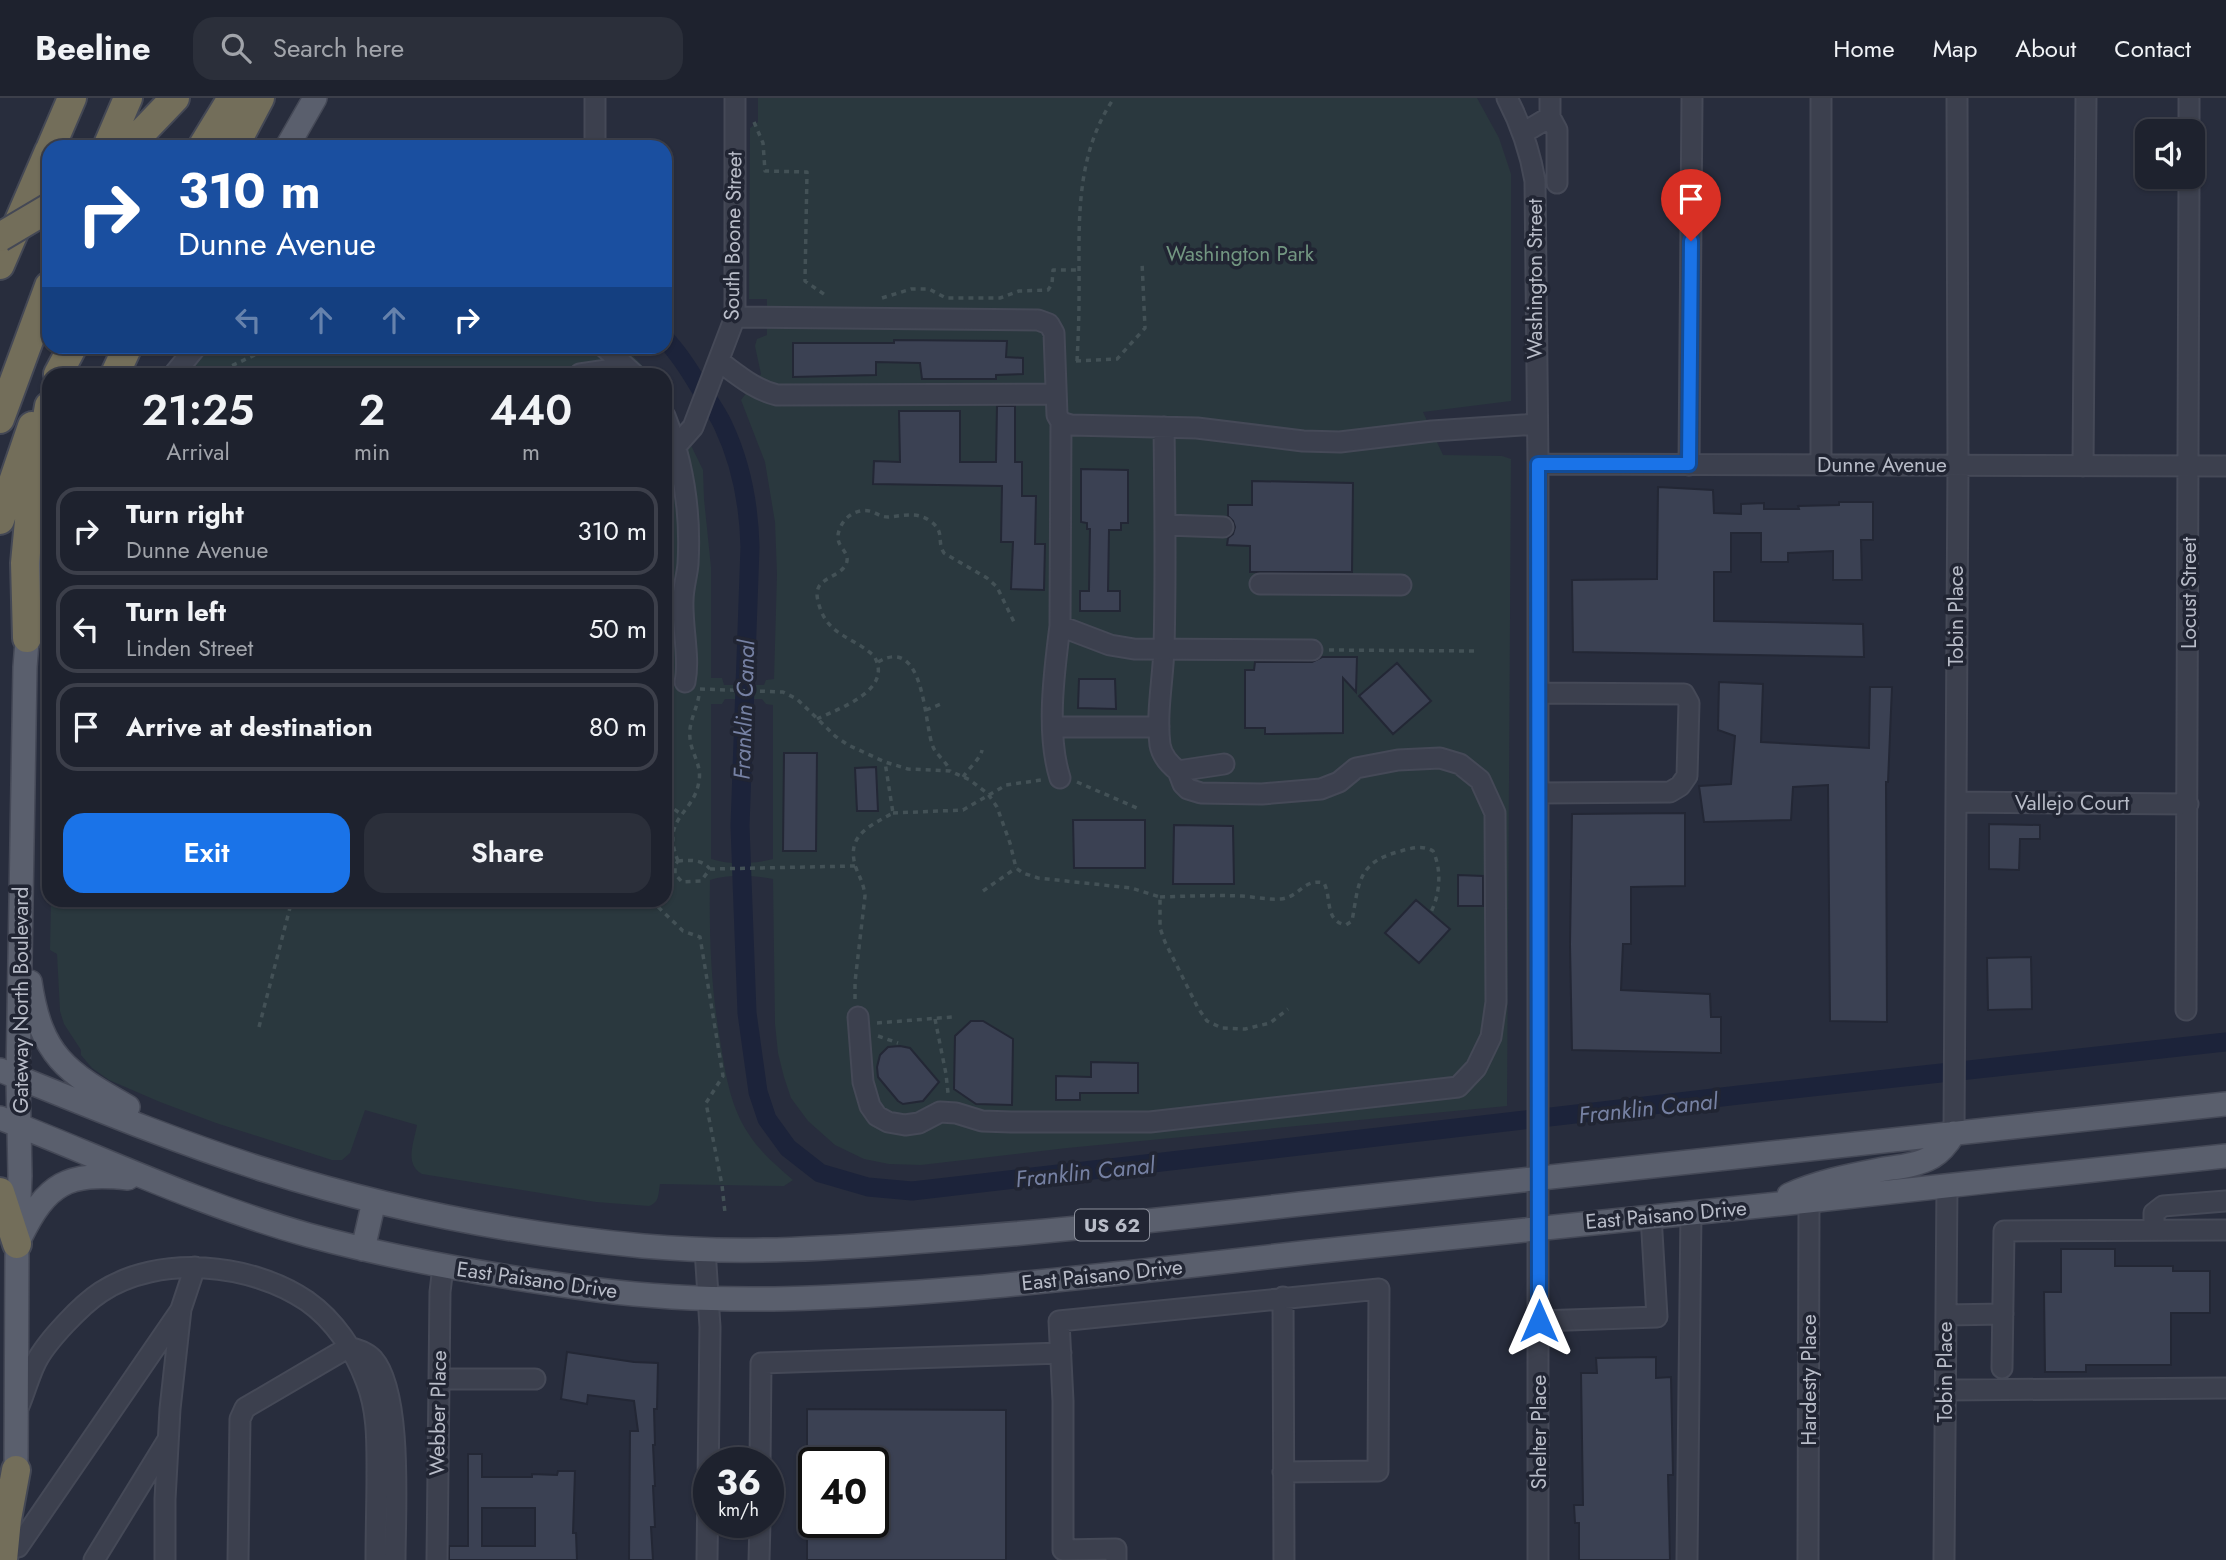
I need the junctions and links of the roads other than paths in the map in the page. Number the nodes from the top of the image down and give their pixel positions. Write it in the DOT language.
graph roads {
  1 [pos="72,98"];
  2 [pos="175,98"];
  3 [pos="232,98"];
  4 [pos="260,98"];
  5 [pos="315,98"];
  6 [pos="595,98"];
  7 [pos="735,98"];
  8 [pos="1507,98"];
  9 [pos="1692,98"];
  10 [pos="1821,98"];
  11 [pos="1957,98"];
  12 [pos="2086,98"];
  13 [pos="2189,98"];
  14 [pos="128,99"];
  15 [pos="1550,107"];
  16 [pos="2189,119"];
  17 [pos="1524,133"];
  18 [pos="54,140"];
  19 [pos="110,140"];
  20 [pos="116,140"];
  21 [pos="135,140"];
  22 [pos="206,140"];
  23 [pos="238,140"];
  24 [pos="291,140"];
  25 [pos="595,140"];
  26 [pos="42,168"];
  27 [pos="1557,183"];
  28 [pos="2189,189"];
  29 [pos="42,212"];
  30 [pos="0,237"];
  31 [pos="0,265"];
  32 [pos="42,305"];
  33 [pos="735,317"];
  34 [pos="190,354"];
  35 [pos="611,354"];
  36 [pos="718,366"];
  37 [pos="179,368"];
  38 [pos="626,368"];
  39 [pos="1056,394"];
  40 [pos="42,407"];
  41 [pos="0,419"];
  42 [pos="1061,422"];
  43 [pos="1537,424"];
  44 [pos="1164,427"];
  45 [pos="672,433"];
  46 [pos="677,445"];
  47 [pos="42,448"];
  48 [pos="1538,464"];
  49 [pos="1689,464"];
  50 [pos="1821,465"];
  51 [pos="1958,466"];
  52 [pos="2083,466"];
  53 [pos="2189,466"];
  54 [pos="2226,466"];
  55 [pos="0,520"];
  56 [pos="1166,525"];
  57 [pos="1223,527"];
  58 [pos="42,554"];
  59 [pos="1260,584"];
  60 [pos="1401,585"];
  61 [pos="1060,626"];
  62 [pos="27,638"];
  63 [pos="1164,650"];
  64 [pos="1312,650"];
  65 [pos="693,686"];
  66 [pos="1538,693"];
  67 [pos="1053,727"];
  68 [pos="1159,727"];
  69 [pos="1224,764"];
  70 [pos="1178,771"];
  71 [pos="1060,778"];
  72 [pos="1539,793"];
  73 [pos="1956,802"];
  74 [pos="2188,804"];
  75 [pos="21,924"];
  76 [pos="0,984"];
  77 [pos="2186,1010"];
  78 [pos="863,1021"];
  79 [pos="9,1073"];
  80 [pos="2226,1104"];
  81 [pos="10,1121"];
  82 [pos="1954,1133"];
  83 [pos="171,1137"];
  84 [pos="2226,1156"];
  85 [pos="1539,1178"];
  86 [pos="149,1180"];
  87 [pos="1947,1185"];
  88 [pos="0,1192"];
  89 [pos="374,1201"];
  90 [pos="1810,1201"];
  91 [pos="2226,1201"];
  92 [pos="1771,1205"];
  93 [pos="1691,1212"];
  94 [pos="1651,1216"];
  95 [pos="1539,1227"];
  96 [pos="2154,1230"];
  97 [pos="2226,1230"];
  98 [pos="18,1244"];
  99 [pos="363,1249"];
  100 [pos="705,1249"];
  101 [pos="195,1267"];
  102 [pos="443,1267"];
  103 [pos="1283,1297"];
  104 [pos="709,1298"];
  105 [pos="181,1310"];
  106 [pos="2003,1314"];
  107 [pos="1946,1315"];
  108 [pos="1539,1321"];
  109 [pos="349,1347"];
  110 [pos="1060,1353"];
  111 [pos="2002,1368"];
  112 [pos="439,1379"];
  113 [pos="535,1379"];
  114 [pos="2226,1388"];
  115 [pos="1945,1390"];
  116 [pos="16,1414"];
  117 [pos="168,1439"];
  118 [pos="760,1447"];
  119 [pos="16,1470"];
  120 [pos="1283,1472"];
  121 [pos="760,1538"];
  122 [pos="13,1556"];
  123 [pos="94,1560"];
  124 [pos="165,1560"];
  125 [pos="238,1560"];
  126 [pos="376,1560"];
  127 [pos="395,1560"];
  128 [pos="437,1560"];
  129 [pos="707,1560"];
  130 [pos="759,1560"];
  131 [pos="1116,1560"];
  132 [pos="1284,1560"];
  133 [pos="1538,1560"];
  134 [pos="1686,1560"];
  135 [pos="1808,1560"];
  136 [pos="1944,1560"];
  1 -- 18 [label="highway"];
  2 -- 21 [label="highway"];
  3 -- 22 [label="highway"];
  4 -- 23 [label="highway"];
  5 -- 24 [label="main road"];
  6 -- 25 [label="street"];
  7 -- 33 [label="street, South Boone Street"];
  8 -- 17 [label="street, Washington Street"];
  9 -- 49 [label="street"];
  10 -- 50 [label="street"];
  11 -- 51 [label="street, Tobin Place"];
  12 -- 52 [label="street"];
  13 -- 16 [label="street"];
  14 -- 19 [label="highway"];
  14 -- 20 [label="highway"];
  15 -- 17 [label="street"];
  15 -- 27 [label="street"];
  17 -- 43 [label="street, Washington Street"];
  26 -- 31 [label="highway"];
  28 -- 53 [label="street, Locust Street"];
  29 -- 30 [label="highway, bridge"];
  32 -- 41 [label="highway"];
  33 -- 36 [label="street, South Boone Street"];
  33 -- 39 [label="street"];
  34 -- 37 [label="street"];
  35 -- 38 [label="street"];
  36 -- 39 [label="street"];
  36 -- 46 [label="street, South Boone Street"];
  39 -- 42 [label="street"];
  40 -- 55 [label="highway"];
  42 -- 44 [label="street"];
  42 -- 61 [label="street"];
  43 -- 44 [label="street"];
  43 -- 48 [label="street, Washington Street"];
  44 -- 56 [label="street"];
  45 -- 46 [label="street"];
  46 -- 65 [label="street"];
  47 -- 62 [label="highway"];
  48 -- 49 [label="street, Dunne Avenue"];
  48 -- 66 [label="street, Shelter Place"];
  49 -- 50 [label="street, Dunne Avenue"];
  50 -- 51 [label="street, Dunne Avenue"];
  51 -- 52 [label="street, Dunne Avenue"];
  51 -- 73 [label="street, Tobin Place"];
  52 -- 53 [label="street, Dunne Avenue"];
  53 -- 54 [label="street, Dunne Avenue"];
  53 -- 74 [label="street, Locust Street"];
  56 -- 57 [label="street"];
  56 -- 63 [label="street"];
  58 -- 62 [label="main road, Gateway North Boulevard"];
  59 -- 60 [label="street"];
  61 -- 63 [label="street"];
  61 -- 67 [label="street"];
  62 -- 75 [label="main road, Gateway North Boulevard"];
  63 -- 64 [label="street"];
  63 -- 68 [label="street"];
  66 -- 72 [label="street, Shelter Place"];
  66 -- 72 [label="street"];
  67 -- 68 [label="street"];
  67 -- 71 [label="street"];
  68 -- 70 [label="street"];
  69 -- 70 [label="street"];
  70 -- 78 [label="street"];
  72 -- 85 [label="street, Shelter Place"];
  73 -- 74 [label="street, Vallejo Court"];
  73 -- 82 [label="street, Tobin Place"];
  74 -- 77 [label="street, Locust Street"];
  75 -- 76 [label="main road"];
  75 -- 79 [label="main road, Gateway North Boulevard"];
  75 -- 83 [label="main road"];
  79 -- 81 [label="main road, Gateway North Boulevard"];
  79 -- 83 [label="main road, US 62"];
  80 -- 82 [label="main road, US 62"];
  81 -- 86 [label="main road, East Paisano Drive / US 62"];
  81 -- 98 [label="main road, Gateway North Boulevard"];
  82 -- 85 [label="main road, US 62"];
  82 -- 92 [label="main road"];
  83 -- 89 [label="main road, US 62"];
  84 -- 87 [label="main road, East Paisano Drive / US 62"];
  85 -- 95 [label="street, Shelter Place"];
  85 -- 100 [label="main road, US 62"];
  86 -- 98 [label="main road"];
  86 -- 99 [label="main road, East Paisano Drive / US 62"];
  87 -- 90 [label="main road, East Paisano Drive / US 62"];
  87 -- 107 [label="street, Tobin Place"];
  88 -- 98 [label="highway"];
  89 -- 99 [label="main road"];
  89 -- 100 [label="main road, US 62"];
  90 -- 92 [label="main road, East Paisano Drive / US 62"];
  90 -- 135 [label="street, Hardesty Place"];
  91 -- 96 [label="street"];
  92 -- 93 [label="main road, East Paisano Drive / US 62"];
  93 -- 94 [label="main road, East Paisano Drive / US 62"];
  93 -- 134 [label="street"];
  94 -- 95 [label="main road, East Paisano Drive / US 62"];
  94 -- 108 [label="street"];
  95 -- 104 [label="main road, East Paisano Drive / US 62"];
  95 -- 108 [label="street, Shelter Place"];
  96 -- 97 [label="street"];
  96 -- 106 [label="street"];
  98 -- 116 [label="main road, Gateway North Boulevard"];
  99 -- 102 [label="main road, East Paisano Drive / US 62"];
  100 -- 104 [label="street"];
  101 -- 105 [label="street"];
  101 -- 109 [label="street"];
  101 -- 116 [label="street"];
  102 -- 104 [label="main road, East Paisano Drive / US 62"];
  102 -- 112 [label="street, Webber Place"];
  103 -- 110 [label="street"];
  103 -- 120 [label="street"];
  103 -- 120 [label="street"];
  104 -- 129 [label="street"];
  105 -- 117 [label="street"];
  105 -- 122 [label="street"];
  106 -- 107 [label="street"];
  106 -- 111 [label="street"];
  107 -- 115 [label="street, Tobin Place"];
  108 -- 133 [label="street, Shelter Place"];
  109 -- 125 [label="street"];
  109 -- 126 [label="street"];
  109 -- 127 [label="street"];
  110 -- 118 [label="street"];
  110 -- 131 [label="street"];
  112 -- 113 [label="street"];
  112 -- 128 [label="street, Webber Place"];
  114 -- 115 [label="street"];
  115 -- 136 [label="street, Tobin Place"];
  116 -- 119 [label="main road, Gateway North Boulevard"];
  117 -- 123 [label="street"];
  117 -- 124 [label="street"];
  119 -- 122 [label="highway"];
  120 -- 132 [label="street"];
  121 -- 130 [label="street"];
}
